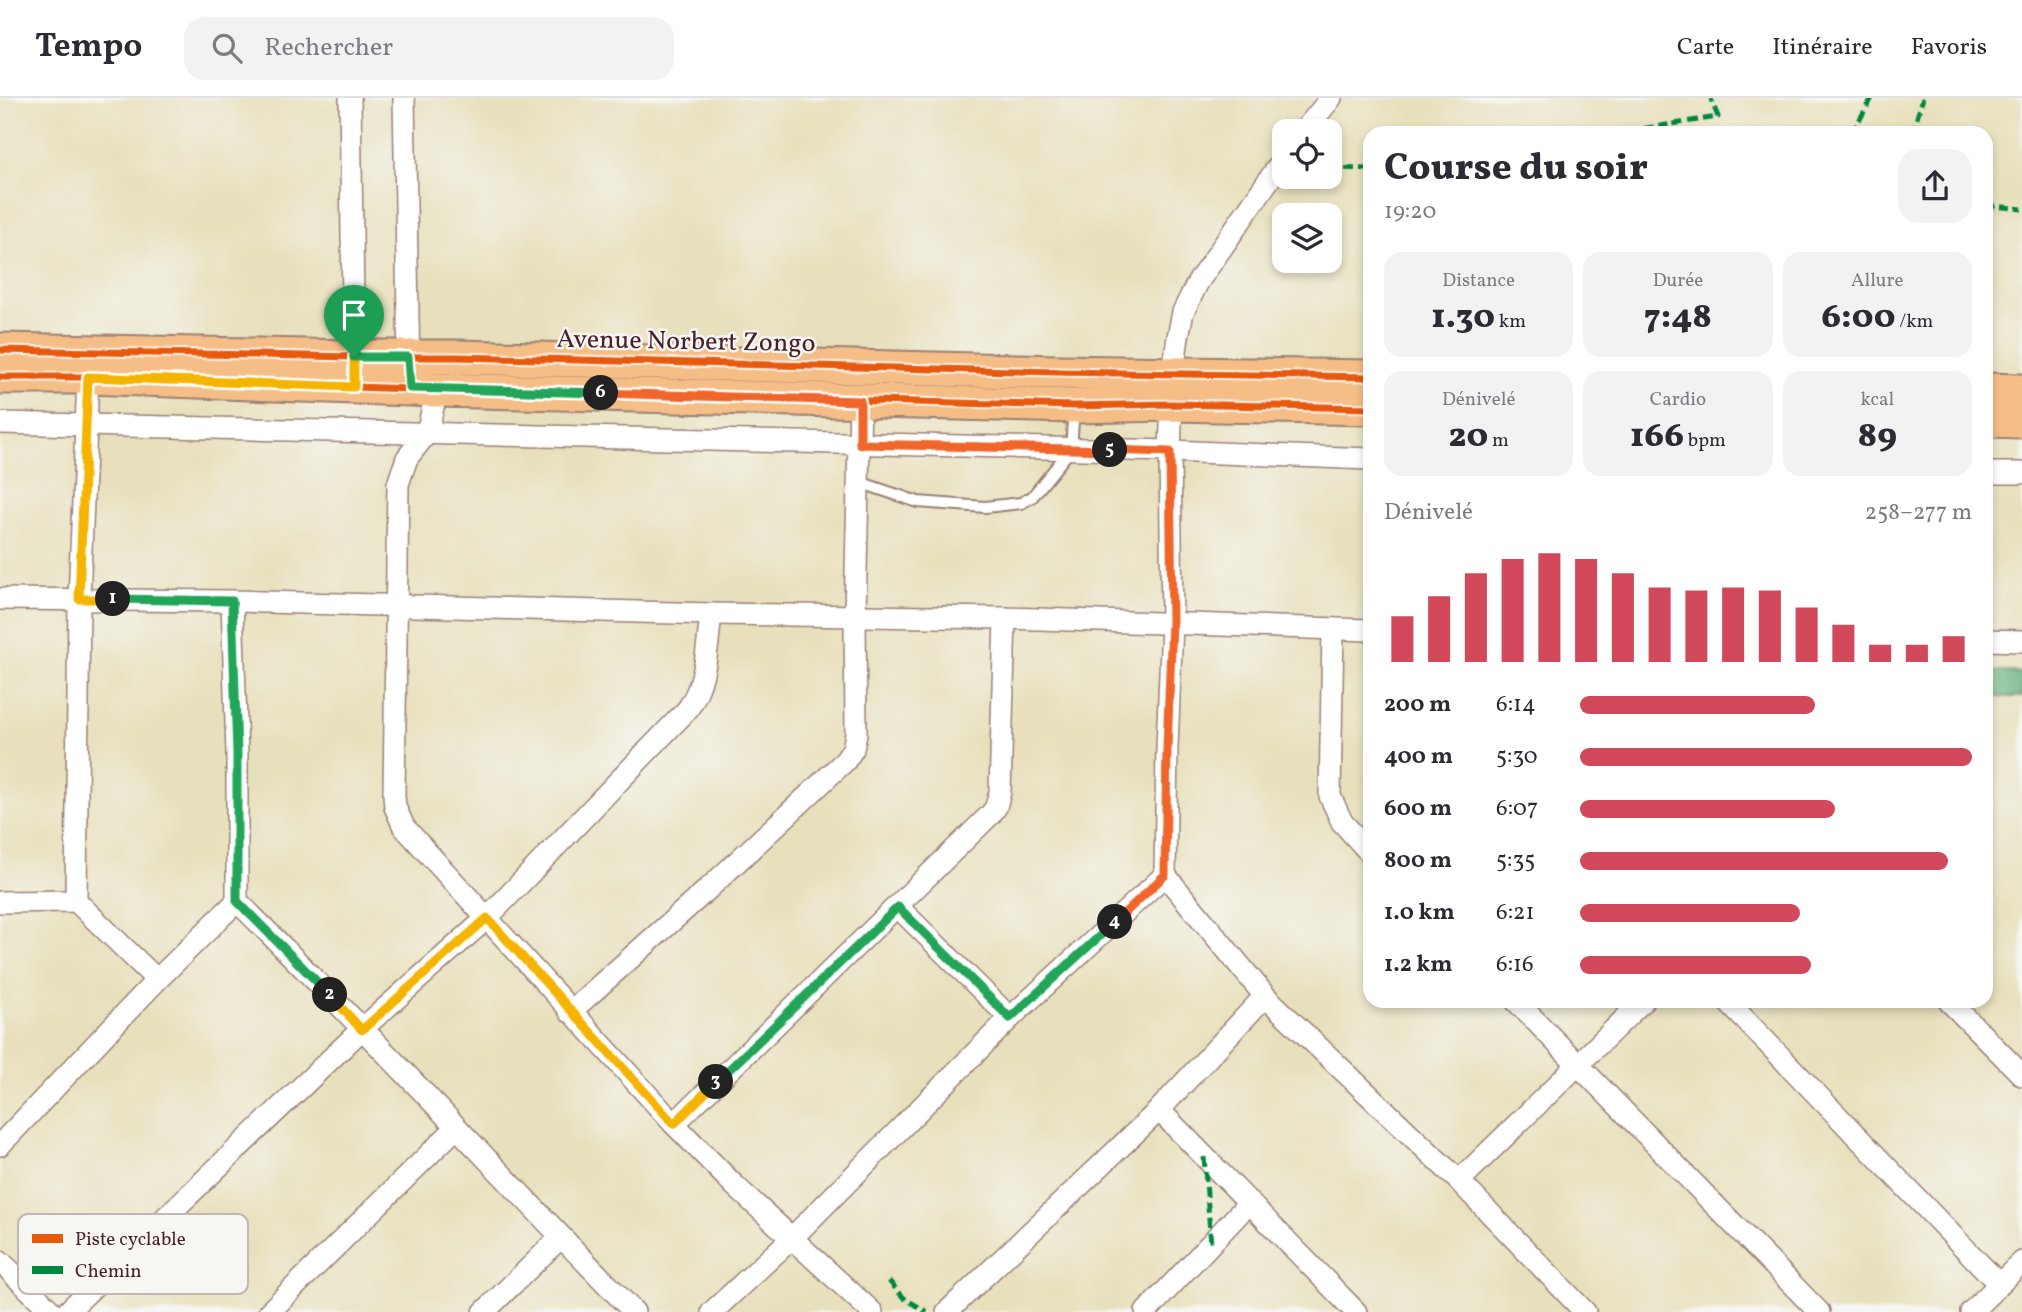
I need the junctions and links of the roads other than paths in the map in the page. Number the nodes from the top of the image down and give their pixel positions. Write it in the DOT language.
graph roads {
  1 [pos="351,98"];
  2 [pos="404,98"];
  3 [pos="1331,98"];
  4 [pos="1314,119"];
  5 [pos="1272,176"];
  6 [pos="0,351"];
  7 [pos="354,372"];
  8 [pos="0,377"];
  9 [pos="88,377"];
  10 [pos="1363,377"];
  11 [pos="418,378"];
  12 [pos="1173,388"];
  13 [pos="1993,390"];
  14 [pos="2022,391"];
  15 [pos="860,401"];
  16 [pos="1074,406"];
  17 [pos="1363,407"];
  18 [pos="1993,419"];
  19 [pos="2022,421"];
  20 [pos="0,423"];
  21 [pos="86,426"];
  22 [pos="427,433"];
  23 [pos="860,444"];
  24 [pos="1071,449"];
  25 [pos="1170,452"];
  26 [pos="1363,459"];
  27 [pos="1993,472"];
  28 [pos="2022,473"];
  29 [pos="859,482"];
  30 [pos="0,598"];
  31 [pos="79,599"];
  32 [pos="232,601"];
  33 [pos="397,606"];
  34 [pos="711,614"];
  35 [pos="855,615"];
  36 [pos="1004,618"];
  37 [pos="1172,623"];
  38 [pos="1333,629"];
  39 [pos="1363,630"];
  40 [pos="1993,640"];
  41 [pos="2022,641"];
  42 [pos="1363,845"];
  43 [pos="1165,875"];
  44 [pos="76,901"];
  45 [pos="237,901"];
  46 [pos="0,902"];
  47 [pos="898,907"];
  48 [pos="487,918"];
  49 [pos="156,980"];
  50 [pos="1265,996"];
  51 [pos="1523,1008"];
  52 [pos="1636,1008"];
  53 [pos="1734,1008"];
  54 [pos="1955,1008"];
  55 [pos="570,1012"];
  56 [pos="1010,1018"];
  57 [pos="362,1030"];
  58 [pos="1579,1065"];
  59 [pos="2022,1075"];
  60 [pos="1159,1110"];
  61 [pos="674,1124"];
  62 [pos="456,1128"];
  63 [pos="0,1144"];
  64 [pos="1459,1181"];
  65 [pos="1249,1203"];
  66 [pos="170,1214"];
  67 [pos="561,1237"];
  68 [pos="792,1238"];
  69 [pos="0,1261"];
  70 [pos="2022,1262"];
  71 [pos="18,1279"];
  72 [pos="1999,1284"];
  73 [pos="33,1294"];
  74 [pos="86,1294"];
  75 [pos="1150,1311"];
  76 [pos="51,1312"];
  77 [pos="67,1312"];
  78 [pos="270,1312"];
  79 [pos="484,1312"];
  80 [pos="634,1312"];
  81 [pos="712,1312"];
  82 [pos="872,1312"];
  83 [pos="947,1312"];
  84 [pos="1356,1312"];
  85 [pos="1585,1312"];
  86 [pos="1819,1312"];
  87 [pos="1971,1312"];
  1 -- 7 [label="street"];
  2 -- 11 [label="street"];
  3 -- 4 [label="street"];
  5 -- 12 [label="street"];
  6 -- 7 [label="main road, Avenue Norbert Zongo"];
  7 -- 9 [label="main road, Avenue Norbert Zongo"];
  7 -- 11 [label="main road, Avenue Norbert Zongo"];
  8 -- 9 [label="main road, Avenue Norbert Zongo"];
  9 -- 21 [label="street"];
  10 -- 12 [label="main road, Avenue Norbert Zongo"];
  11 -- 12 [label="main road, Avenue Norbert Zongo"];
  11 -- 15 [label="main road, Avenue Norbert Zongo"];
  11 -- 22 [label="street"];
  12 -- 16 [label="main road, Avenue Norbert Zongo"];
  12 -- 17 [label="main road, Avenue Norbert Zongo"];
  12 -- 25 [label="street"];
  13 -- 14 [label="main road"];
  15 -- 16 [label="main road, Avenue Norbert Zongo"];
  15 -- 23 [label="street"];
  16 -- 24 [label="lane"];
  18 -- 19 [label="main road"];
  20 -- 21 [label="street"];
  21 -- 22 [label="street"];
  21 -- 31 [label="street"];
  22 -- 23 [label="street"];
  22 -- 33 [label="street"];
  23 -- 24 [label="street"];
  23 -- 29 [label="street"];
  24 -- 25 [label="street"];
  24 -- 29 [label="lane"];
  25 -- 26 [label="street"];
  25 -- 37 [label="street"];
  27 -- 28 [label="street"];
  29 -- 35 [label="street"];
  30 -- 31 [label="street"];
  31 -- 32 [label="street"];
  31 -- 44 [label="street"];
  32 -- 33 [label="street"];
  32 -- 45 [label="street"];
  33 -- 34 [label="street"];
  33 -- 48 [label="street"];
  34 -- 35 [label="street"];
  34 -- 48 [label="street"];
  35 -- 36 [label="street"];
  35 -- 55 [label="street"];
  36 -- 37 [label="street"];
  36 -- 47 [label="street"];
  37 -- 38 [label="street"];
  37 -- 43 [label="street"];
  38 -- 39 [label="street"];
  38 -- 42 [label="street"];
  40 -- 41 [label="street"];
  43 -- 50 [label="street"];
  43 -- 56 [label="street"];
  44 -- 46 [label="street"];
  44 -- 49 [label="street"];
  45 -- 49 [label="street"];
  45 -- 57 [label="street"];
  47 -- 56 [label="street"];
  47 -- 61 [label="street"];
  48 -- 55 [label="street"];
  48 -- 57 [label="street"];
  49 -- 63 [label="street"];
  50 -- 60 [label="street"];
  50 -- 64 [label="street"];
  51 -- 58 [label="street"];
  52 -- 58 [label="street"];
  53 -- 72 [label="street"];
  54 -- 59 [label="street"];
  55 -- 61 [label="street"];
  56 -- 68 [label="street"];
  57 -- 62 [label="street"];
  57 -- 66 [label="street"];
  58 -- 64 [label="street"];
  58 -- 86 [label="street"];
  60 -- 65 [label="street"];
  60 -- 83 [label="street"];
  61 -- 68 [label="street"];
  62 -- 67 [label="street"];
  62 -- 78 [label="street"];
  64 -- 85 [label="street"];
  65 -- 75 [label="street"];
  65 -- 84 [label="street"];
  67 -- 79 [label="street"];
  67 -- 80 [label="street"];
  68 -- 81 [label="street"];
  68 -- 82 [label="street"];
  69 -- 71 [label="street"];
  70 -- 72 [label="street"];
  72 -- 87 [label="street"];
  73 -- 76 [label="street"];
  74 -- 77 [label="street"];
}
